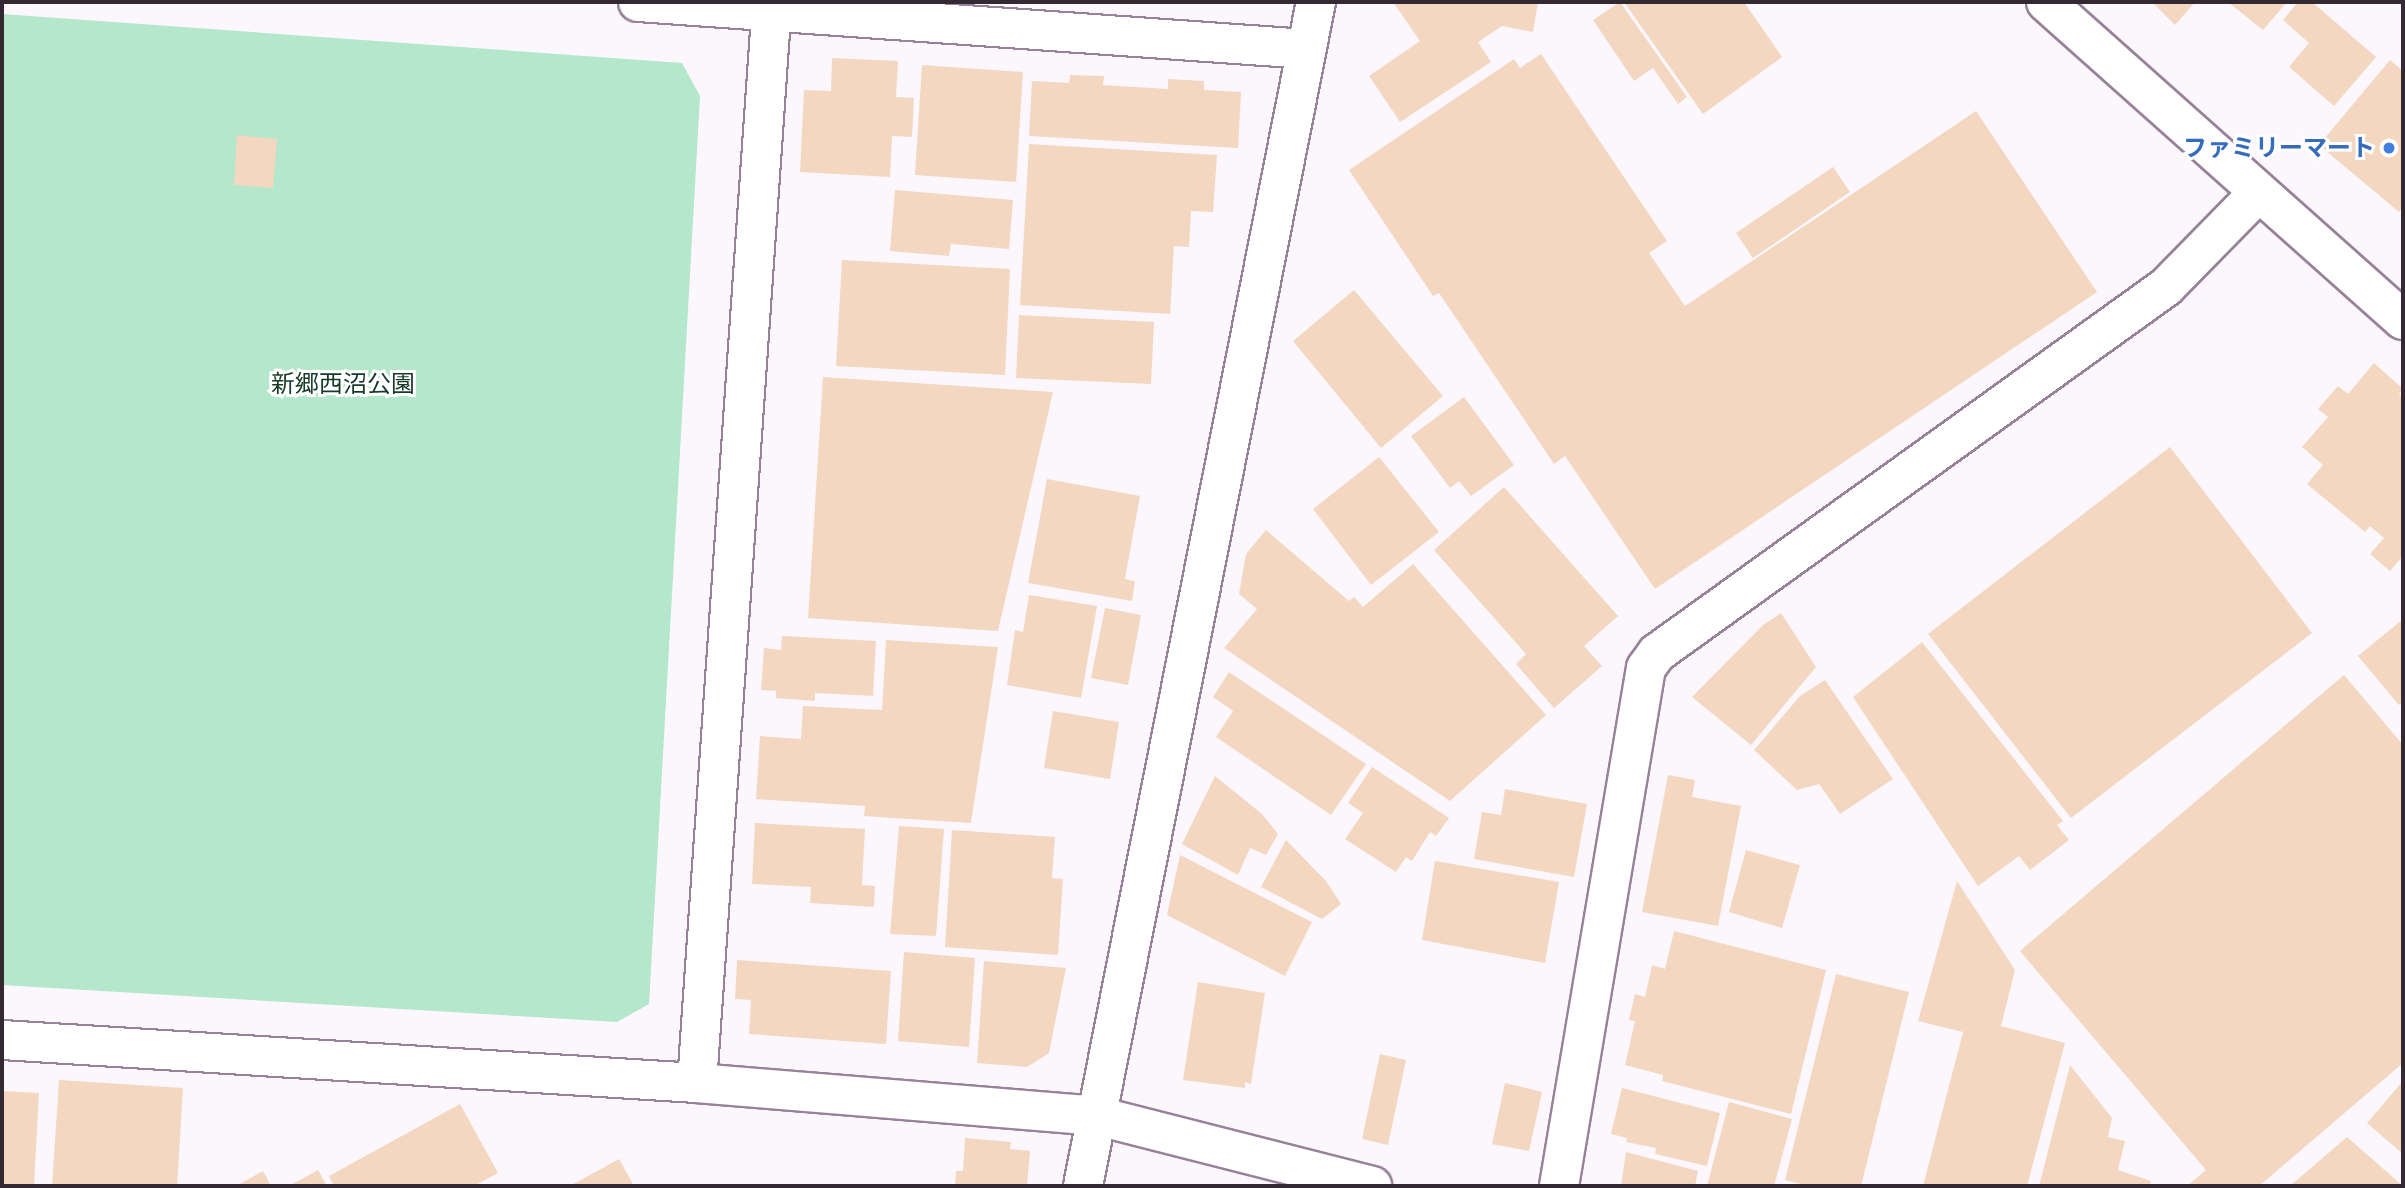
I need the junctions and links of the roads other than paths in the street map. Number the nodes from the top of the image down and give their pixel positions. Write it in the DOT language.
graph roads {
  1 [pos="638,2"];
  2 [pos="1316,2"];
  3 [pos="2046,2"];
  4 [pos="772,6"];
  5 [pos="1306,49"];
  6 [pos="2258,193"];
  7 [pos="2403,320"];
  8 [pos="2,1040"];
  9 [pos="697,1083"];
  10 [pos="1098,1116"];
  11 [pos="1083,1186"];
  12 [pos="1372,1186"];
  13 [pos="1559,1186"];
  1 -- 4 [label="street"];
  2 -- 5 [label="street"];
  3 -- 6 [label="street"];
  4 -- 5 [label="street"];
  4 -- 9 [label="street"];
  5 -- 10 [label="street"];
  6 -- 7 [label="street"];
  6 -- 13 [label="street"];
  8 -- 9 [label="street"];
  9 -- 10 [label="street"];
  10 -- 11 [label="street"];
  10 -- 12 [label="street"];
}
